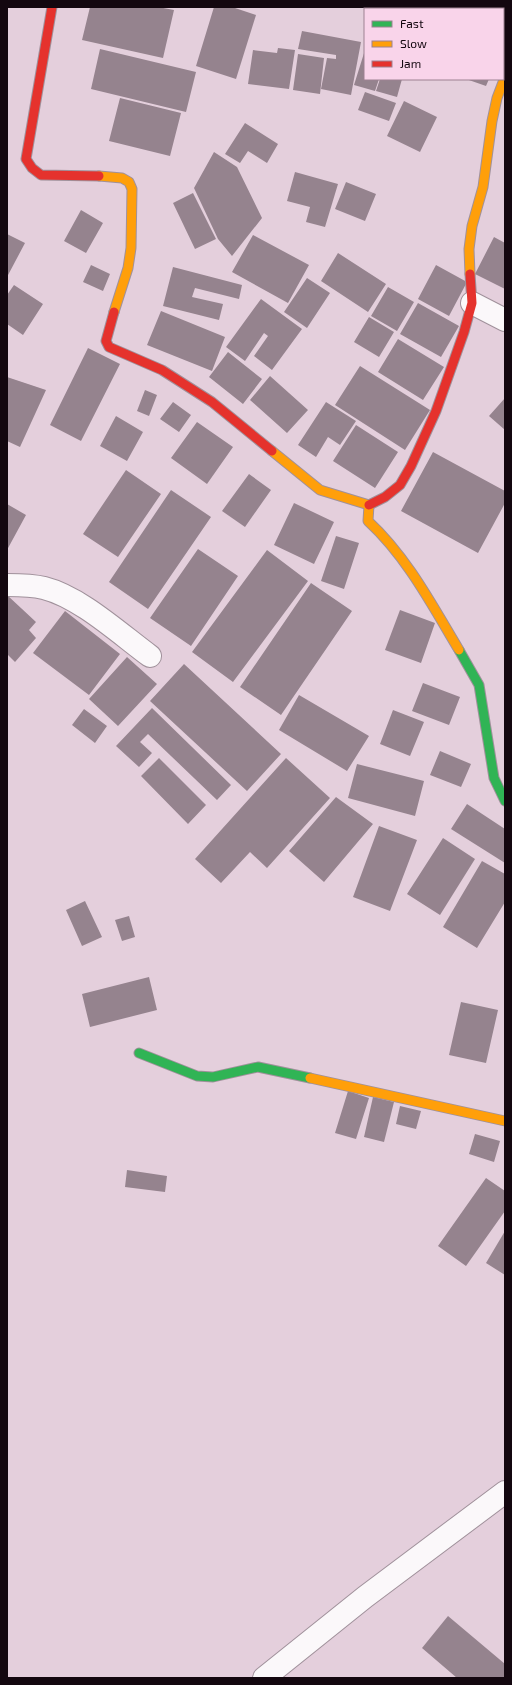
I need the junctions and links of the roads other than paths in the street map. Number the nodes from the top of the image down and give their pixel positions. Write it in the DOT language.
graph roads {
  1 [pos="52,7"];
  2 [pos="504,80"];
  3 [pos="472,303"];
  4 [pos="505,320"];
  5 [pos="368,505"];
  6 [pos="7,585"];
  7 [pos="150,656"];
  8 [pos="505,801"];
  9 [pos="139,1053"];
  10 [pos="505,1121"];
  11 [pos="505,1492"];
  12 [pos="264,1678"];
  1 -- 5 [label="street"];
  2 -- 3 [label="street"];
  3 -- 4 [label="street"];
  3 -- 5 [label="street"];
  5 -- 8 [label="street"];
  6 -- 7 [label="street"];
  9 -- 10 [label="street"];
  11 -- 12 [label="street"];
}
